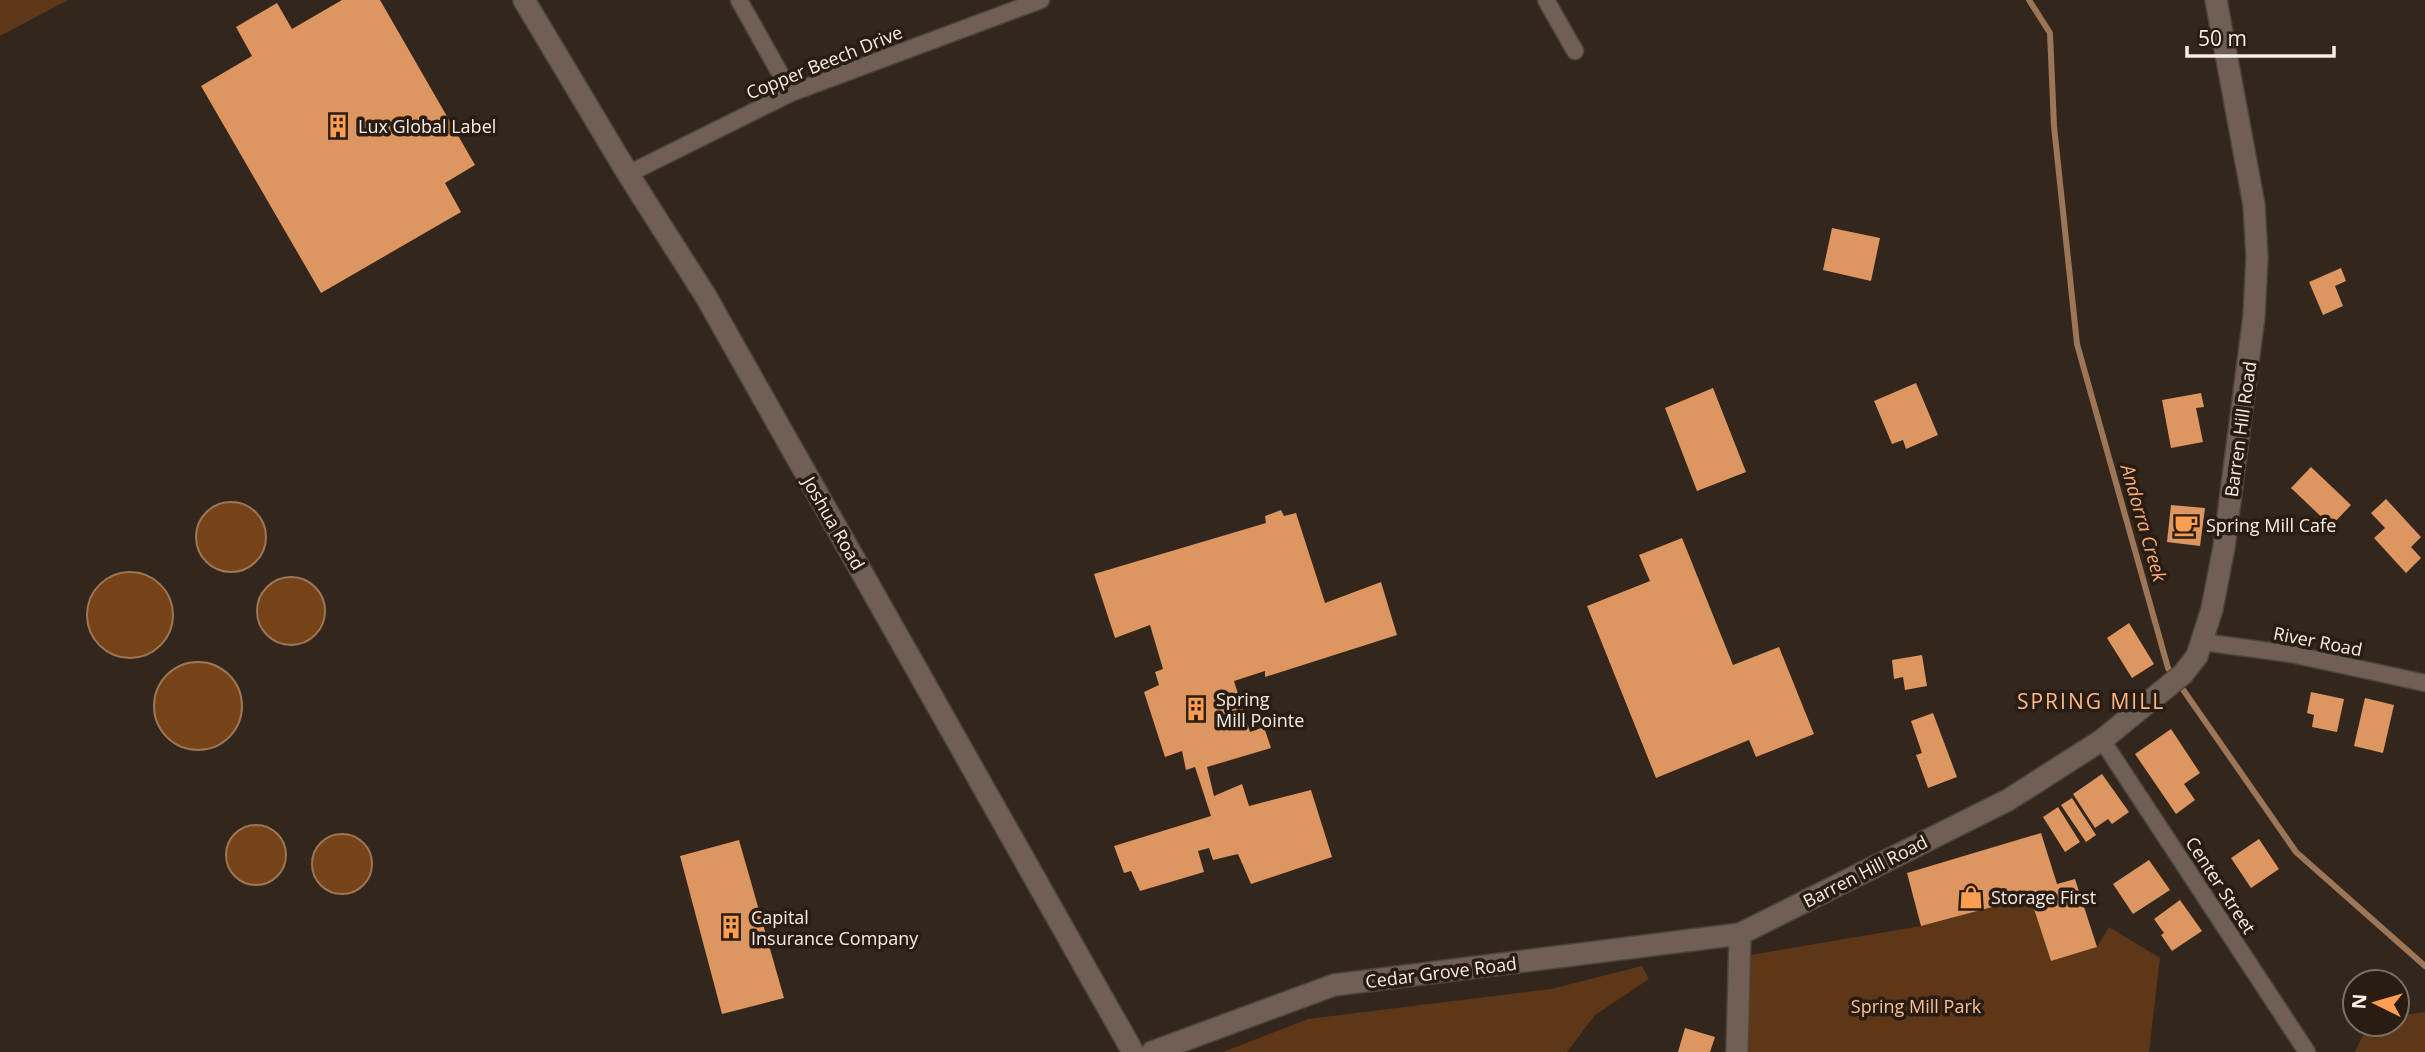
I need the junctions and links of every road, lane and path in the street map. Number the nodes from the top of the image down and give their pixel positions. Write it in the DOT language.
graph roads {
  1 [pos="524,0"];
  2 [pos="738,0"];
  3 [pos="1041,0"];
  4 [pos="1546,0"];
  5 [pos="2216,0"];
  6 [pos="1574,51"];
  7 [pos="791,93"];
  8 [pos="628,174"];
  9 [pos="2203,642"];
  10 [pos="2425,683"];
  11 [pos="2102,740"];
  12 [pos="1740,934"];
  13 [pos="1133,1052"];
  14 [pos="1152,1052"];
  15 [pos="1737,1052"];
  16 [pos="2307,1052"];
  1 -- 8 [label="main road, Joshua Road"];
  2 -- 7 [label="street"];
  3 -- 7 [label="street, Copper Beech Drive"];
  4 -- 6 [label="street"];
  5 -- 9 [label="main road, Barren Hill Road"];
  7 -- 8 [label="street, Copper Beech Drive"];
  8 -- 13 [label="main road, Joshua Road"];
  9 -- 10 [label="street, River Road"];
  9 -- 11 [label="main road, Barren Hill Road"];
  11 -- 12 [label="main road, Barren Hill Road"];
  11 -- 16 [label="street, Center Street"];
  12 -- 14 [label="main road, Cedar Grove Road"];
  12 -- 15 [label="main road"];
}
